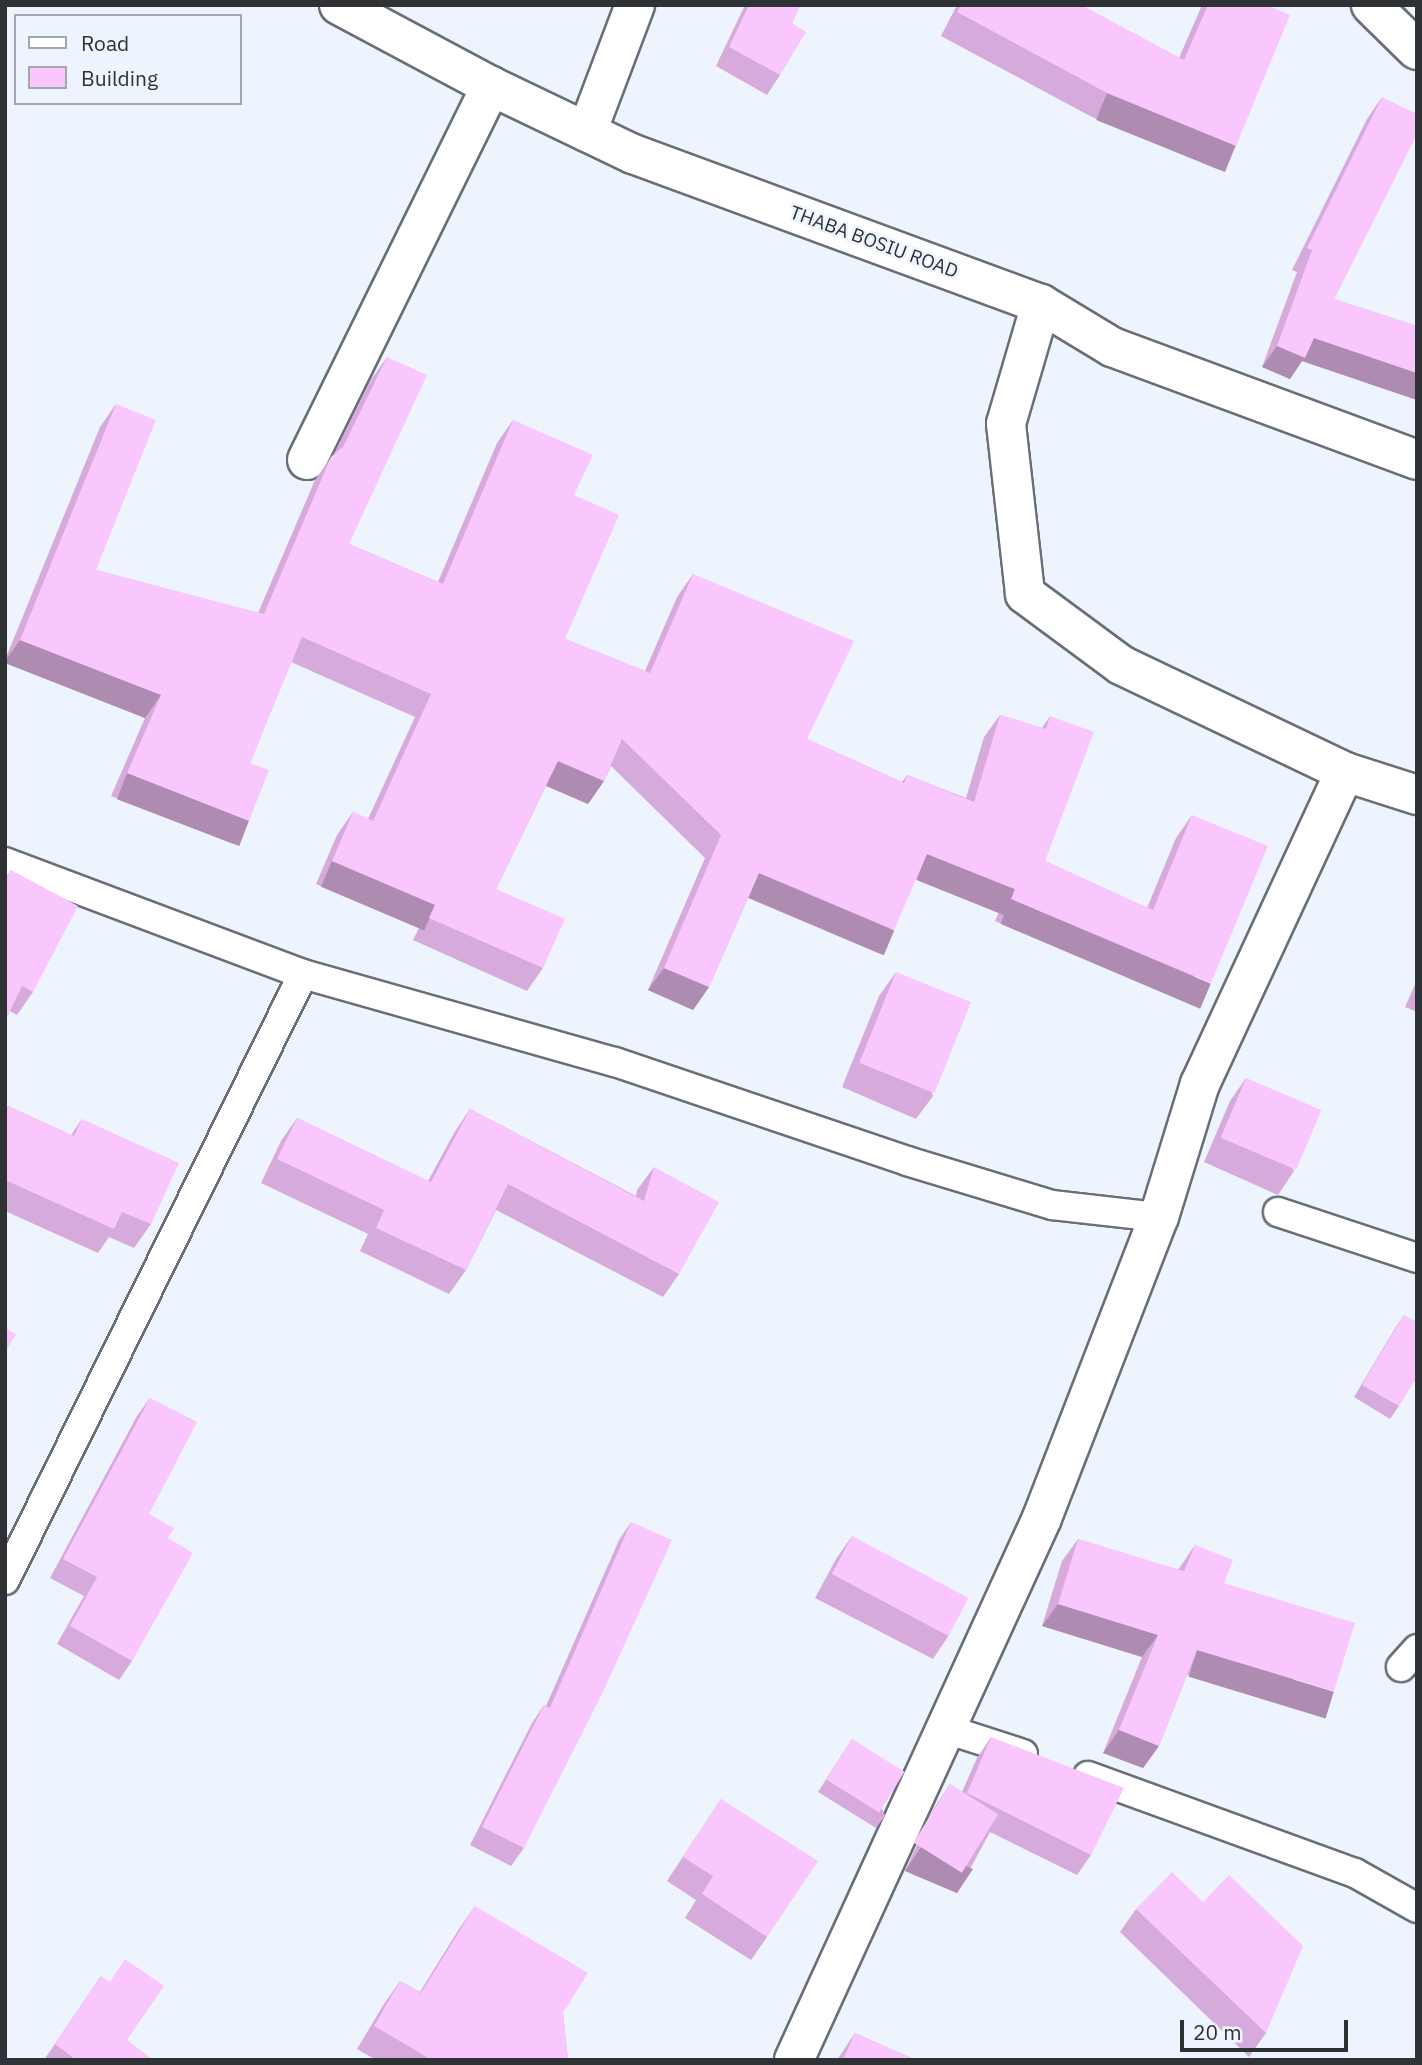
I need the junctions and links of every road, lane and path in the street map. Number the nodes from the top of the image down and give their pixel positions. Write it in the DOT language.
graph roads {
  1 [pos="340,5"];
  2 [pos="635,5"];
  3 [pos="1371,5"];
  4 [pos="1417,50"];
  5 [pos="491,86"];
  6 [pos="587,132"];
  7 [pos="1041,304"];
  8 [pos="307,460"];
  9 [pos="1417,460"];
  10 [pos="1345,772"];
  11 [pos="1417,795"];
  12 [pos="5,862"];
  13 [pos="303,974"];
  14 [pos="1278,1212"];
  15 [pos="1158,1217"];
  16 [pos="1417,1258"];
  17 [pos="5,1580"];
  18 [pos="946,1729"];
  19 [pos="1417,1908"];
  20 [pos="794,2060"];
  1 -- 5 [label="street, THABA BOSIU ROAD"];
  2 -- 6 [label="street"];
  3 -- 4 [label="street"];
  5 -- 6 [label="street, THABA BOSIU ROAD"];
  5 -- 8 [label="street"];
  6 -- 7 [label="street, THABA BOSIU ROAD"];
  7 -- 9 [label="street, THABA BOSIU ROAD"];
  7 -- 10 [label="street"];
  10 -- 11 [label="street"];
  10 -- 15 [label="street"];
  12 -- 13 [label="lane"];
  13 -- 15 [label="lane"];
  13 -- 17 [label="lane"];
  14 -- 16 [label="lane"];
  15 -- 18 [label="street"];
  18 -- 19 [label="lane"];
  18 -- 20 [label="street"];
}
